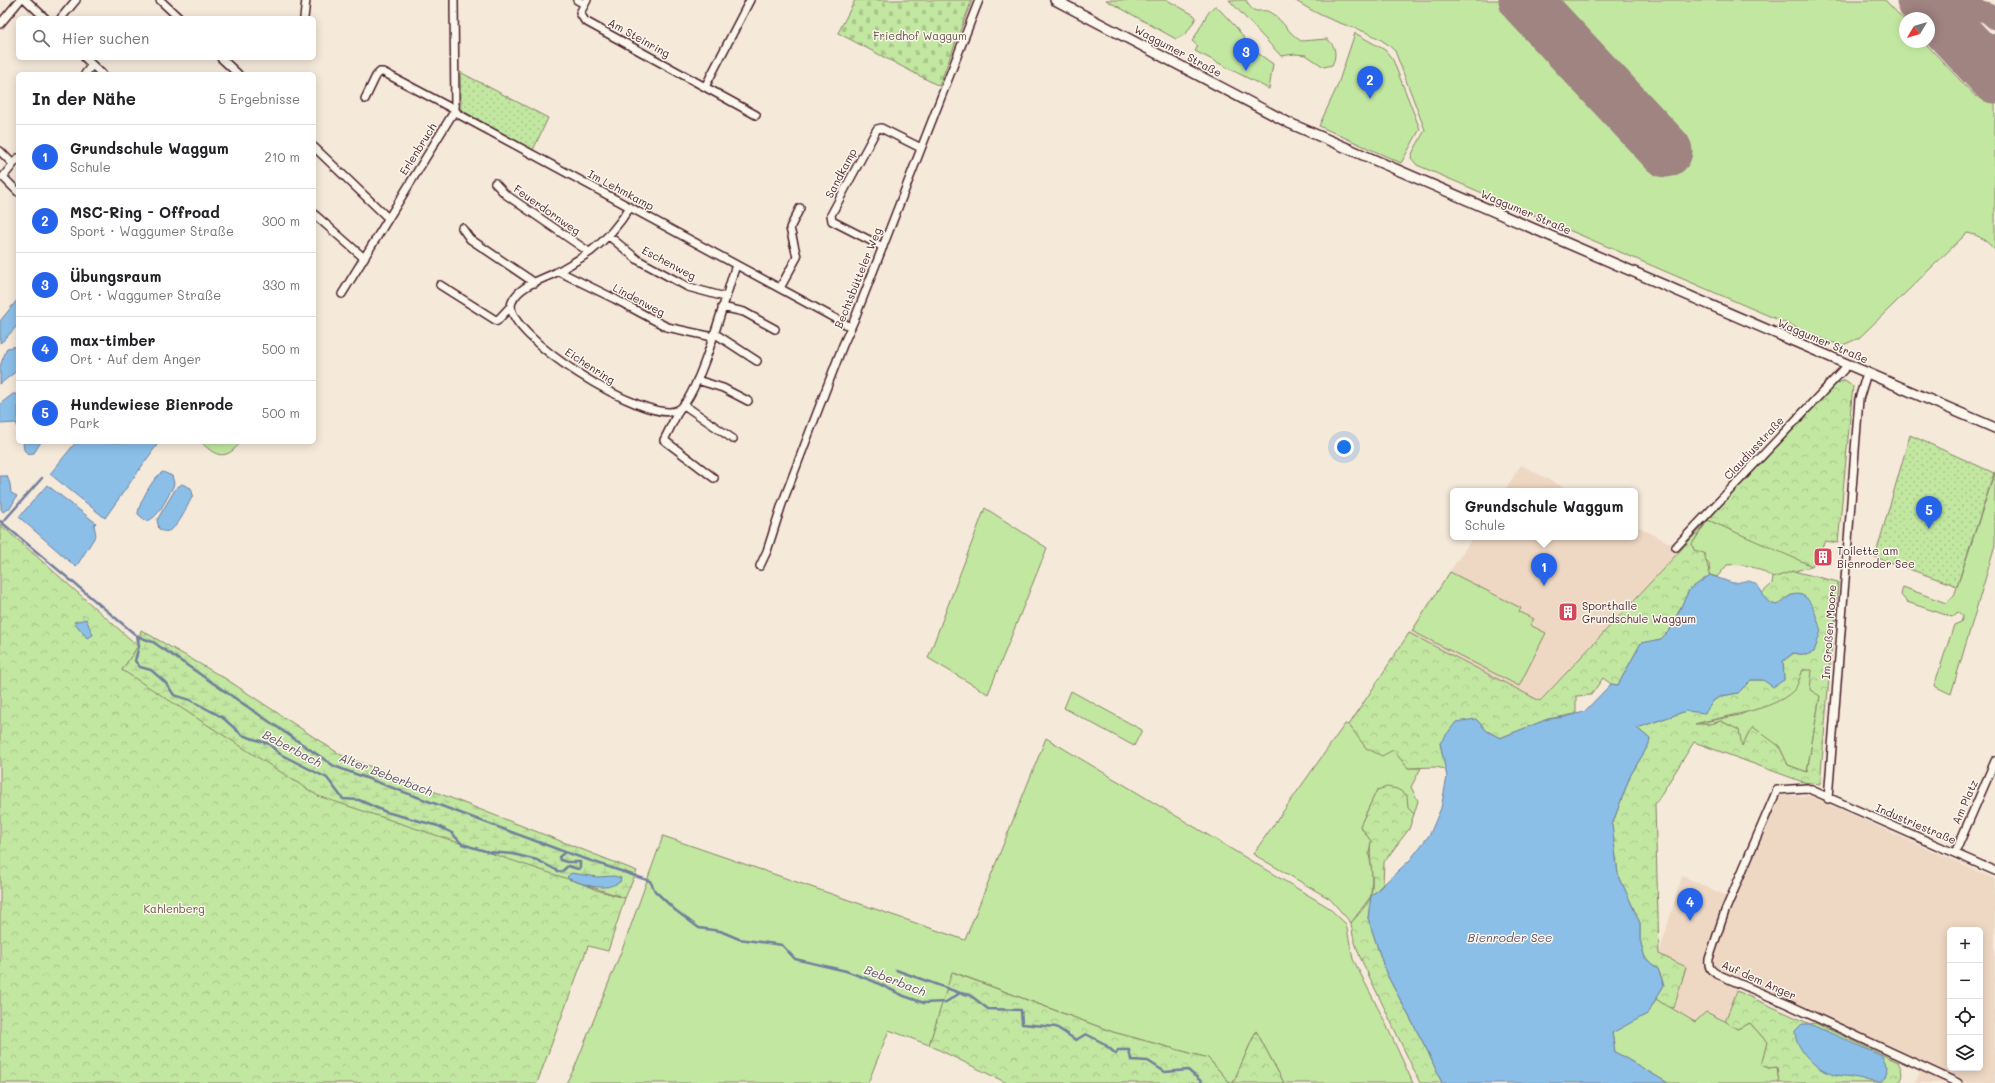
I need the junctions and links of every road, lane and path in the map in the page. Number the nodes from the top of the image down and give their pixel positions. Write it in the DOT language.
graph roads {
  1 [pos="20,0"];
  2 [pos="26,0"];
  3 [pos="76,0"];
  4 [pos="160,0"];
  5 [pos="306,0"];
  6 [pos="454,0"];
  7 [pos="577,0"];
  8 [pos="750,0"];
  9 [pos="979,0"];
  10 [pos="1055,0"];
  11 [pos="586,2"];
  12 [pos="43,16"];
  13 [pos="63,16"];
  14 [pos="177,16"];
  15 [pos="304,16"];
  16 [pos="0,24"];
  17 [pos="87,60"];
  18 [pos="223,60"];
  19 [pos="92,65"];
  20 [pos="87,72"];
  21 [pos="100,72"];
  22 [pos="236,72"];
  23 [pos="705,87"];
  24 [pos="365,99"];
  25 [pos="455,110"];
  26 [pos="756,115"];
  27 [pos="921,148"];
  28 [pos="316,149"];
  29 [pos="0,151"];
  30 [pos="16,160"];
  31 [pos="13,164"];
  32 [pos="495,183"];
  33 [pos="16,190"];
  34 [pos="630,207"];
  35 [pos="800,208"];
  36 [pos="316,216"];
  37 [pos="388,218"];
  38 [pos="462,228"];
  39 [pos="609,236"];
  40 [pos="883,247"];
  41 [pos="589,252"];
  42 [pos="364,258"];
  43 [pos="736,265"];
  44 [pos="558,271"];
  45 [pos="535,283"];
  46 [pos="440,285"];
  47 [pos="780,288"];
  48 [pos="342,294"];
  49 [pos="725,297"];
  50 [pos="510,307"];
  51 [pos="722,307"];
  52 [pos="851,327"];
  53 [pos="775,329"];
  54 [pos="713,335"];
  55 [pos="758,361"];
  56 [pos="1848,364"];
  57 [pos="1867,373"];
  58 [pos="697,380"];
  59 [pos="748,401"];
  60 [pos="682,408"];
  61 [pos="1995,428"];
  62 [pos="733,439"];
  63 [pos="714,478"];
  64 [pos="1676,548"];
  65 [pos="760,566"];
  66 [pos="1995,761"];
  67 [pos="1828,798"];
  68 [pos="1954,853"];
  69 [pos="1995,871"];
  70 [pos="1958,1083"];
  1 -- 16 [label="street"];
  2 -- 12 [label="street"];
  3 -- 13 [label="street"];
  4 -- 14 [label="street"];
  5 -- 15 [label="street"];
  6 -- 25 [label="street"];
  7 -- 11 [label="street"];
  8 -- 23 [label="street"];
  9 -- 27 [label="street, Bechtsbütteler Weg"];
  10 -- 56 [label="street, Waggumer Straße"];
  11 -- 23 [label="street, Am Steinring"];
  17 -- 19 [label="street"];
  18 -- 22 [label="street"];
  19 -- 20 [label="street"];
  19 -- 21 [label="street"];
  23 -- 26 [label="street, Am Steinring"];
  24 -- 25 [label="street, Im Lehmkamp"];
  25 -- 34 [label="street, Im Lehmkamp"];
  25 -- 37 [label="street, Erlenbruch"];
  27 -- 40 [label="street, Bechtsbütteler Weg"];
  27 -- 40 [label="street, Sandkamp"];
  28 -- 37 [label="street"];
  29 -- 31 [label="street"];
  30 -- 31 [label="street"];
  31 -- 33 [label="street"];
  32 -- 41 [label="street, Feuerdornweg"];
  34 -- 39 [label="street"];
  34 -- 43 [label="street, Im Lehmkamp"];
  35 -- 47 [label="street"];
  36 -- 42 [label="street"];
  37 -- 42 [label="street, Erlenbruch"];
  38 -- 45 [label="street"];
  39 -- 41 [label="street"];
  39 -- 49 [label="street, Eschenweg"];
  40 -- 52 [label="street, Bechtsbütteler Weg"];
  41 -- 44 [label="street"];
  42 -- 48 [label="street, Erlenbruch"];
  43 -- 47 [label="street, Im Lehmkamp"];
  43 -- 49 [label="street"];
  44 -- 45 [label="street"];
  44 -- 54 [label="street, Lindenweg"];
  45 -- 50 [label="street"];
  46 -- 50 [label="street"];
  47 -- 52 [label="street, Im Lehmkamp"];
  49 -- 51 [label="street"];
  50 -- 60 [label="street, Eichenring"];
  51 -- 53 [label="street"];
  51 -- 54 [label="street"];
  52 -- 65 [label="street, Bechtsbütteler Weg"];
  54 -- 55 [label="street, Lindenweg"];
  54 -- 58 [label="street"];
  56 -- 57 [label="street, Waggumer Straße"];
  56 -- 64 [label="street, Claudiusstraße"];
  57 -- 61 [label="street, Waggumer Straße"];
  57 -- 67 [label="street, Im Großen Moore"];
  58 -- 59 [label="street"];
  58 -- 60 [label="street"];
  60 -- 62 [label="street"];
  60 -- 63 [label="street"];
  66 -- 68 [label="street, Am Platz"];
  67 -- 68 [label="street, Industriestraße"];
  67 -- 70 [label="street, Auf dem Anger"];
  68 -- 69 [label="street, Industriestraße"];
}
